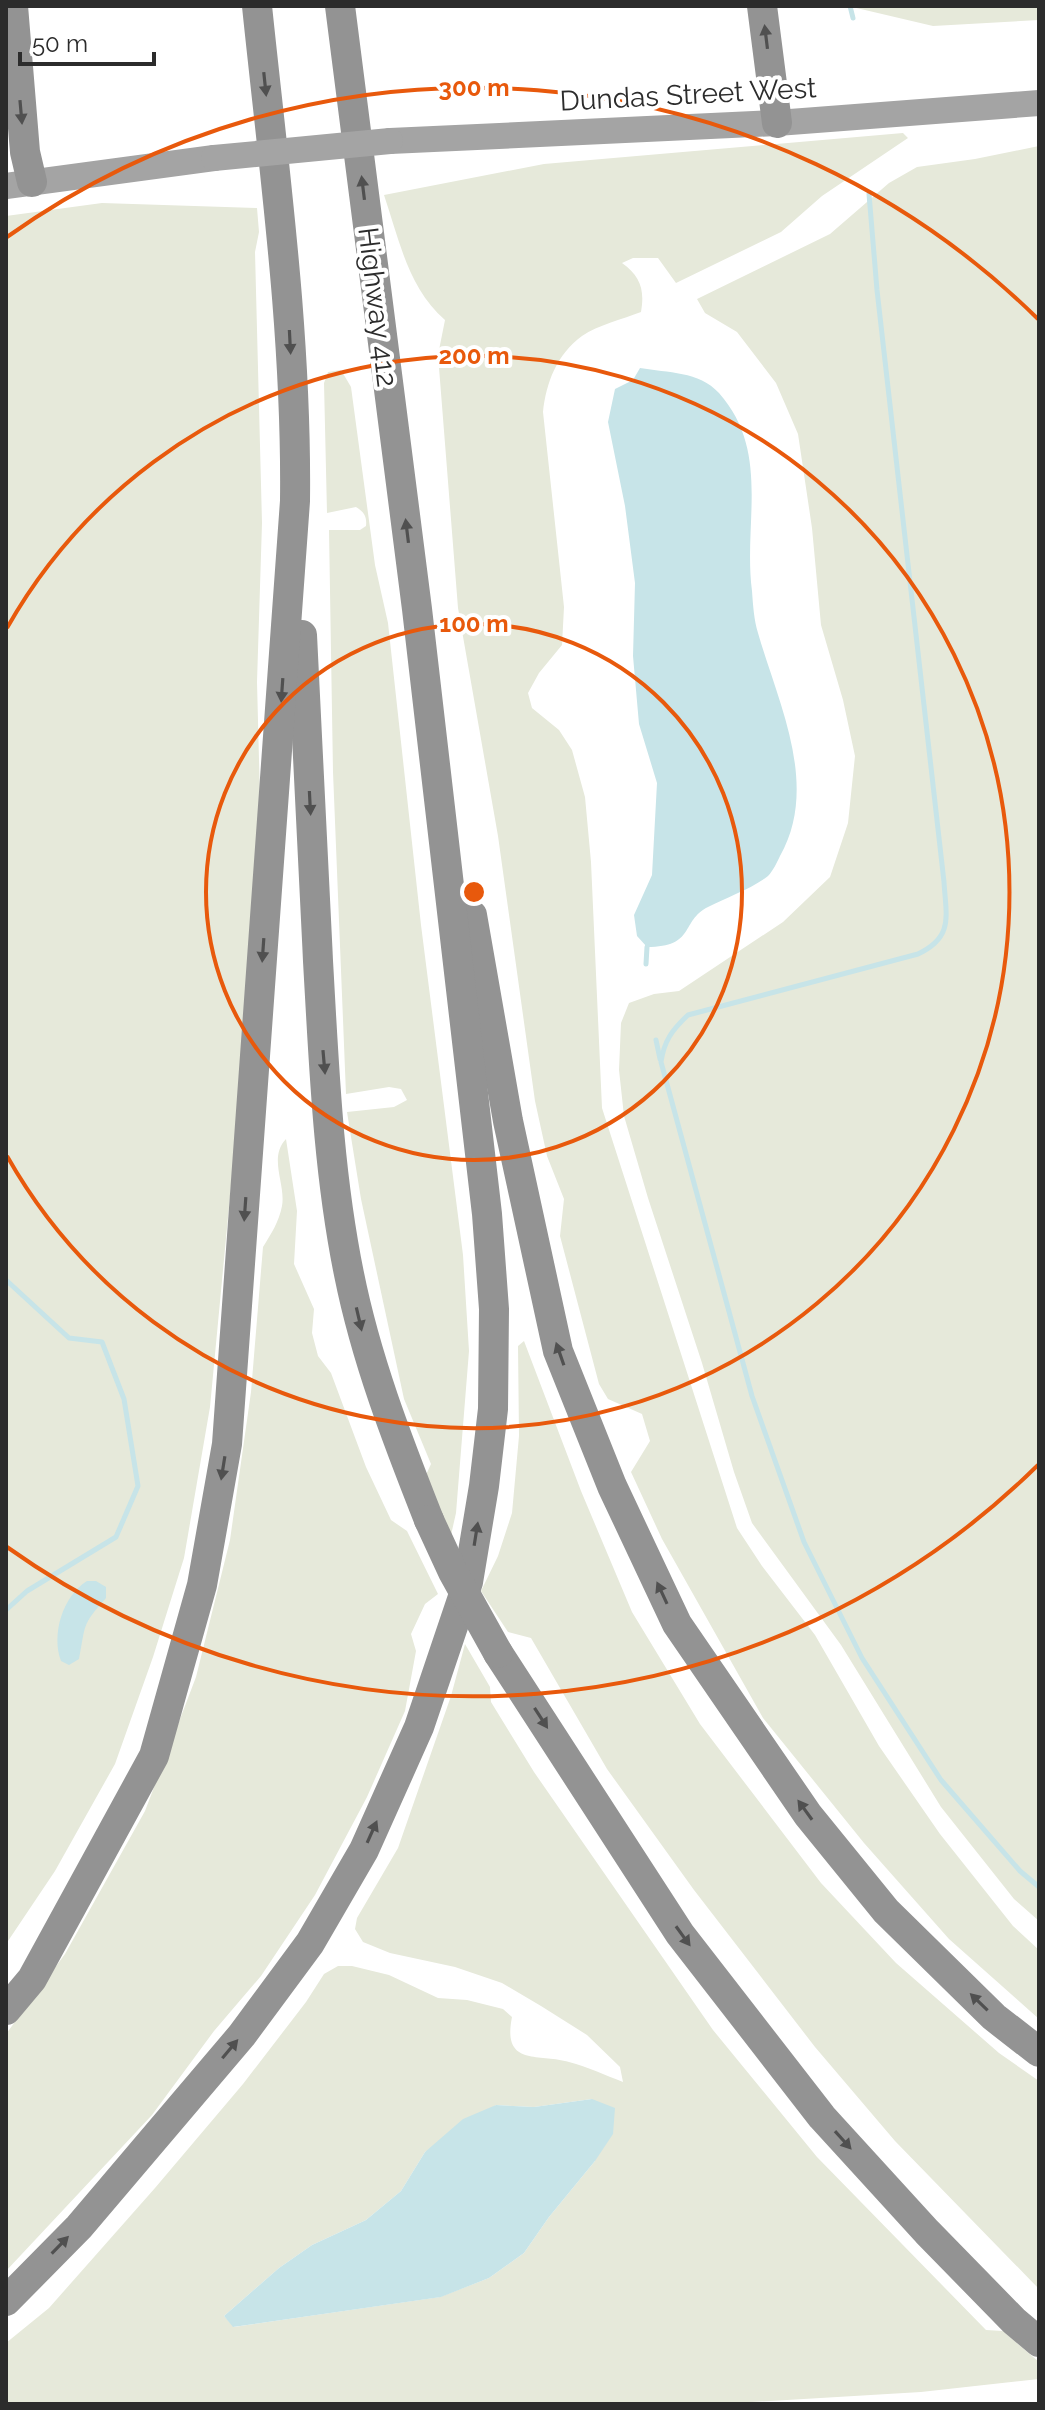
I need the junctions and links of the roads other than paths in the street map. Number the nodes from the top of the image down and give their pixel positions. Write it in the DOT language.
graph roads {
  1 [pos="13,6"];
  2 [pos="257,6"];
  3 [pos="340,6"];
  4 [pos="762,6"];
  5 [pos="1039,103"];
  6 [pos="777,123"];
  7 [pos="19,184"];
  8 [pos="295,501"];
  9 [pos="417,609"];
  10 [pos="6,2010"];
  11 [pos="1039,2052"];
  12 [pos="6,2301"];
  13 [pos="1039,2342"];
  1 -- 7 [label="highway, one-way"];
  2 -- 8 [label="highway, one-way"];
  9 -- 3 [label="highway, Highway 412, one-way"];
  6 -- 4 [label="highway, one-way"];
  5 -- 6 [label="main road, Dundas Street West"];
  6 -- 7 [label="main road, Dundas Street West, bridge"];
  8 -- 10 [label="highway, one-way"];
  8 -- 13 [label="highway, one-way, bridge"];
  11 -- 9 [label="highway, one-way"];
  12 -- 9 [label="highway, one-way"];
}
